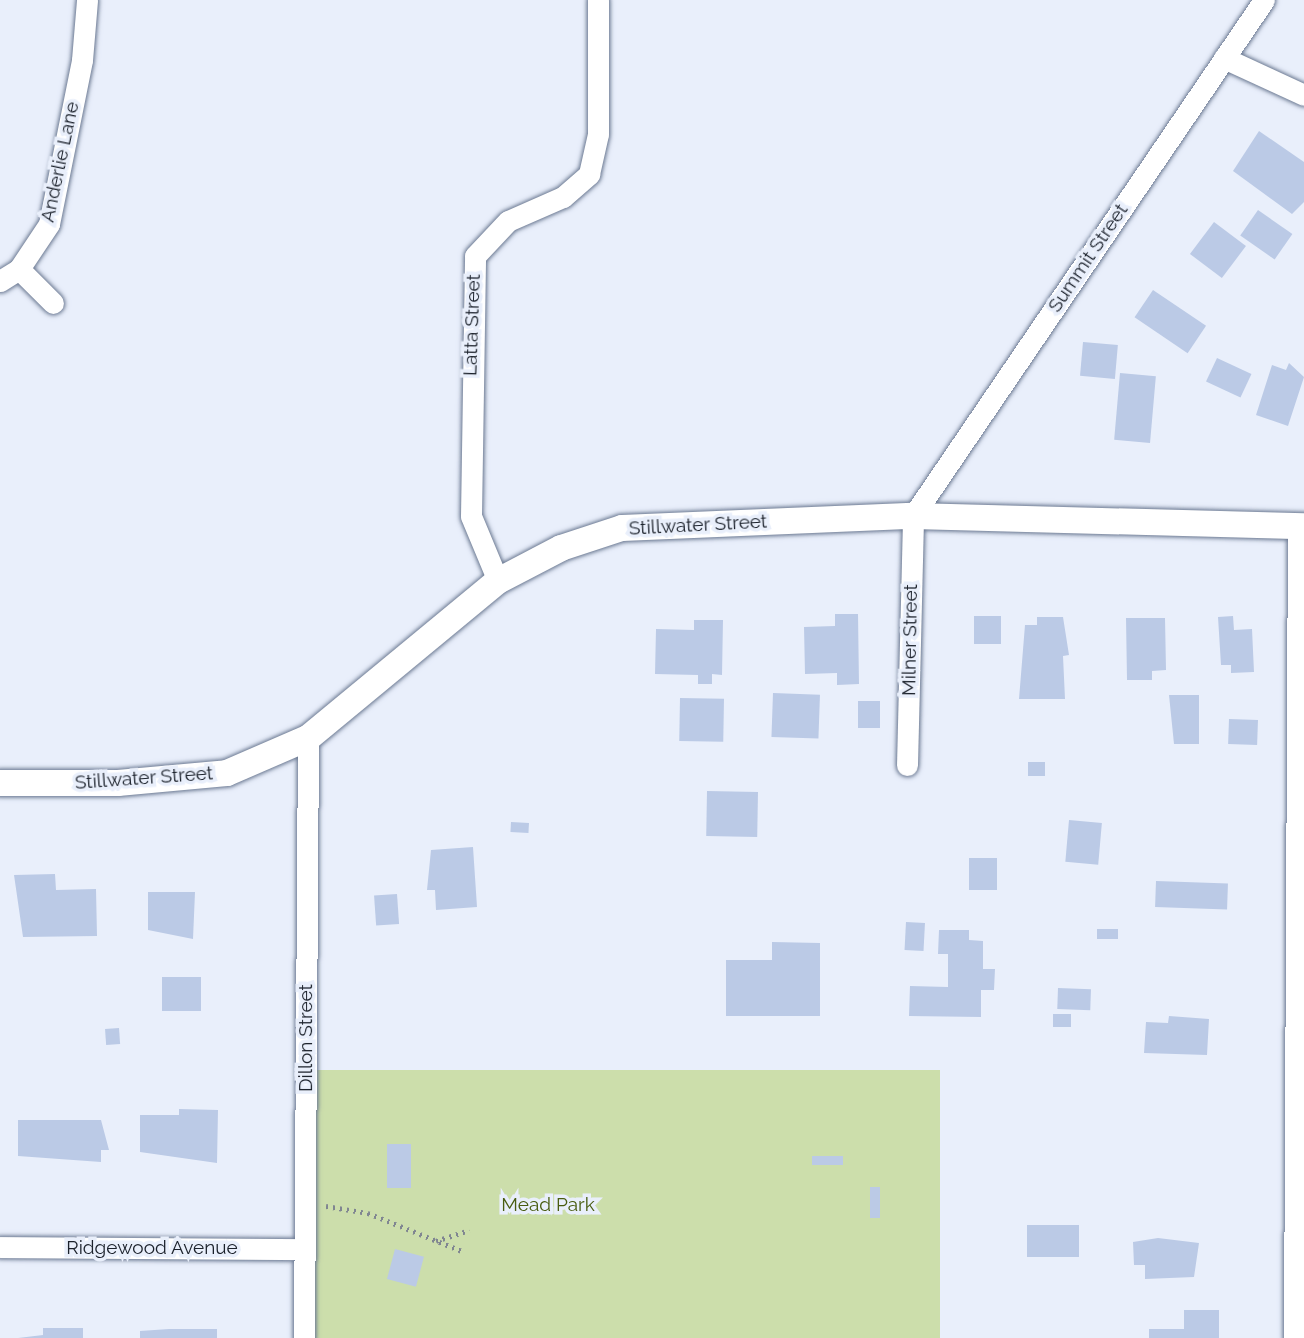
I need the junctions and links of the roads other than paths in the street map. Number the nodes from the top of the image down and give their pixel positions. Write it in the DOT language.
graph roads {
  1 [pos="87,0"];
  2 [pos="598,0"];
  3 [pos="1264,0"];
  4 [pos="1224,58"];
  5 [pos="1304,95"];
  6 [pos="19,269"];
  7 [pos="0,281"];
  8 [pos="53,303"];
  9 [pos="913,516"];
  10 [pos="1301,526"];
  11 [pos="498,582"];
  12 [pos="308,738"];
  13 [pos="907,765"];
  14 [pos="0,783"];
  15 [pos="0,1247"];
  16 [pos="304,1249"];
  17 [pos="304,1338"];
  18 [pos="1294,1338"];
  1 -- 6 [label="street, Anderlie Lane"];
  2 -- 11 [label="street, Latta Street"];
  3 -- 4 [label="street, Summit Street"];
  4 -- 5 [label="street"];
  4 -- 9 [label="street, Summit Street"];
  6 -- 7 [label="street"];
  6 -- 8 [label="street"];
  9 -- 10 [label="street, Stillwater Street"];
  9 -- 11 [label="street, Stillwater Street"];
  9 -- 13 [label="street, Milner Street"];
  10 -- 18 [label="street"];
  11 -- 12 [label="street, Stillwater Street"];
  12 -- 14 [label="street, Stillwater Street"];
  12 -- 16 [label="street, Dillon Street"];
  15 -- 16 [label="street, Ridgewood Avenue"];
  16 -- 17 [label="street, Dillon Street"];
}
